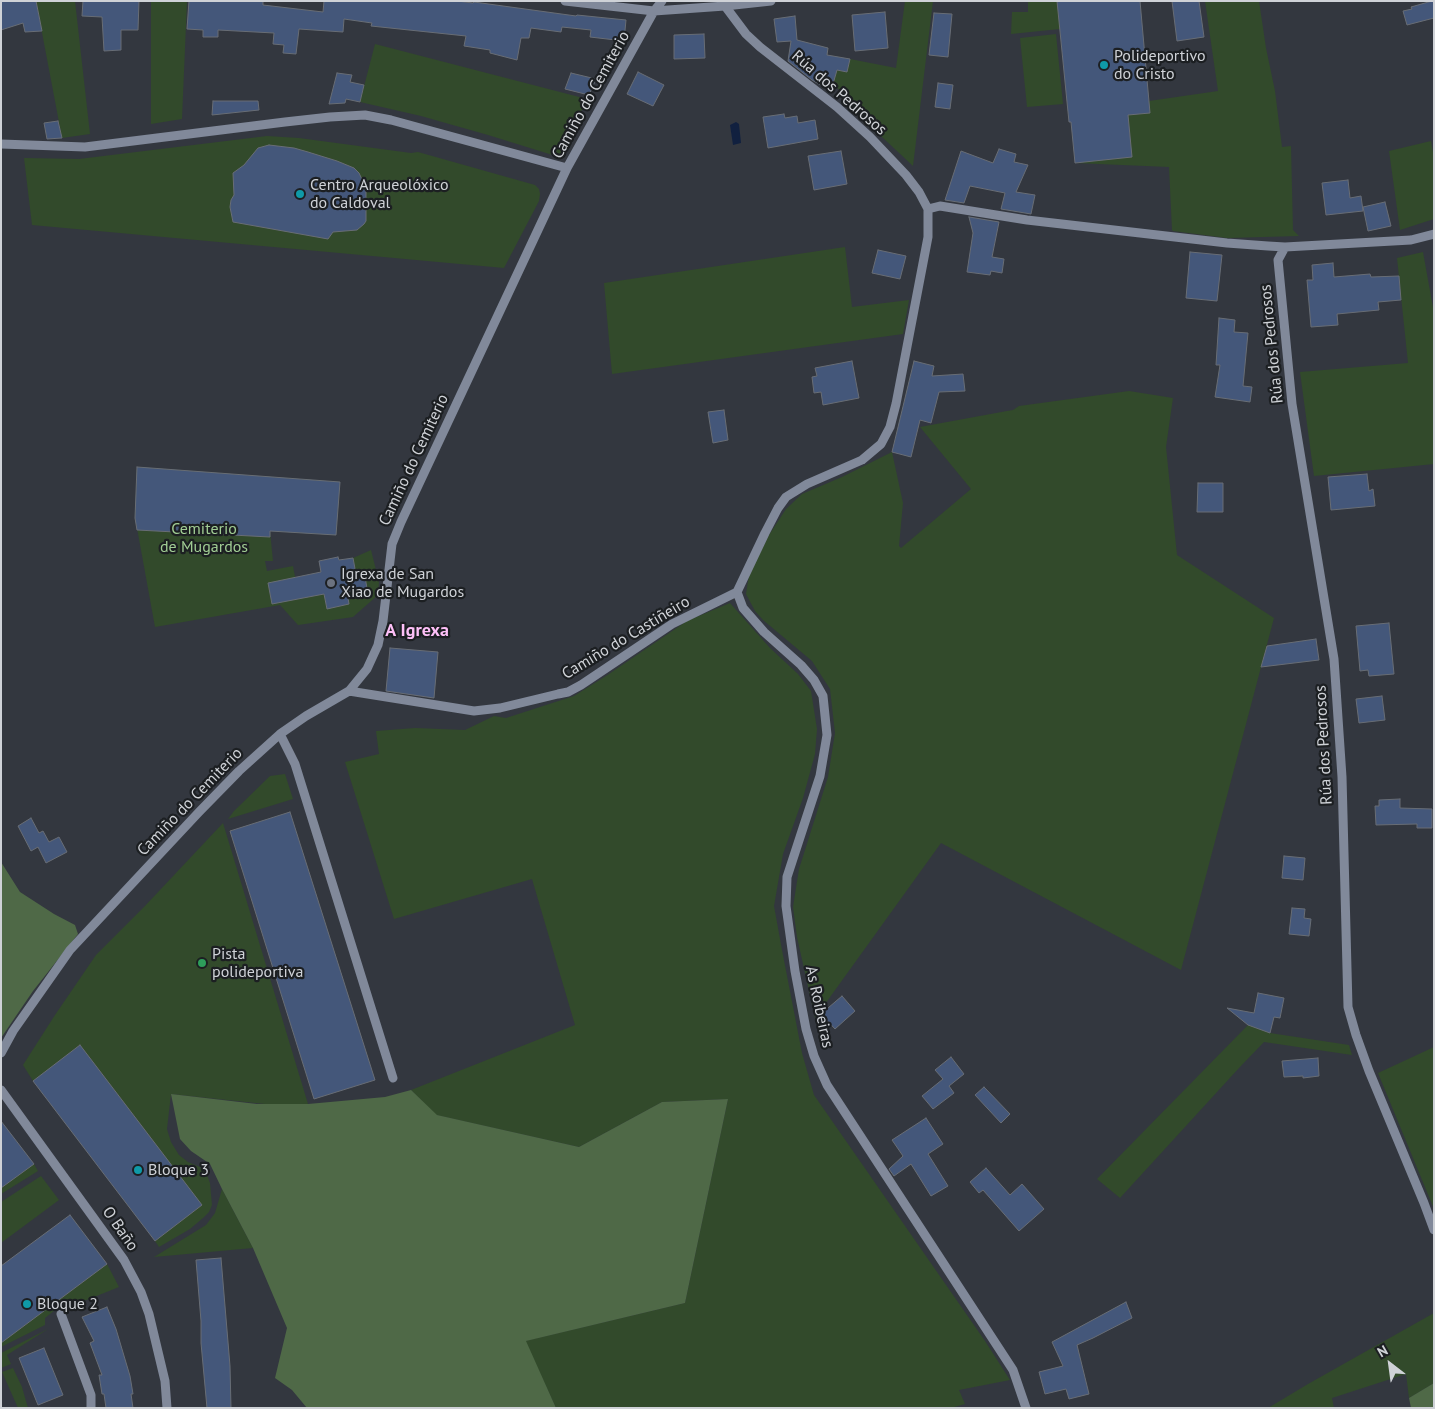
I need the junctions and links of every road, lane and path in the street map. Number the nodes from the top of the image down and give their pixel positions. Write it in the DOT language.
graph roads {
  1 [pos="565,1"];
  2 [pos="662,1"];
  3 [pos="771,1"];
  4 [pos="724,4"];
  5 [pos="654,12"];
  6 [pos="1,144"];
  7 [pos="567,168"];
  8 [pos="928,209"];
  9 [pos="1434,234"];
  10 [pos="1286,247"];
  11 [pos="737,592"];
  12 [pos="349,691"];
  13 [pos="280,734"];
  14 [pos="1,1053"];
  15 [pos="393,1078"];
  16 [pos="1,1090"];
  17 [pos="1434,1230"];
  18 [pos="60,1314"];
  19 [pos="91,1408"];
  20 [pos="166,1408"];
  21 [pos="1026,1408"];
  1 -- 5 [label="street"];
  2 -- 5 [label="street, Camiño do Cemiterio"];
  3 -- 4 [label="street"];
  4 -- 5 [label="street"];
  4 -- 8 [label="street, Rúa dos Pedrosos"];
  5 -- 7 [label="street, Camiño do Cemiterio"];
  6 -- 7 [label="street"];
  7 -- 12 [label="street, Camiño do Cemiterio"];
  8 -- 10 [label="street"];
  8 -- 11 [label="street"];
  9 -- 10 [label="street"];
  10 -- 17 [label="street, Rúa dos Pedrosos"];
  11 -- 12 [label="street, Camiño do Castiñeiro"];
  11 -- 21 [label="street, As Roibeiras"];
  12 -- 13 [label="street, Camiño do Cemiterio"];
  13 -- 14 [label="street, Camiño do Cemiterio"];
  13 -- 15 [label="street"];
  16 -- 20 [label="street, O Baño"];
  18 -- 19 [label="street"];
}
